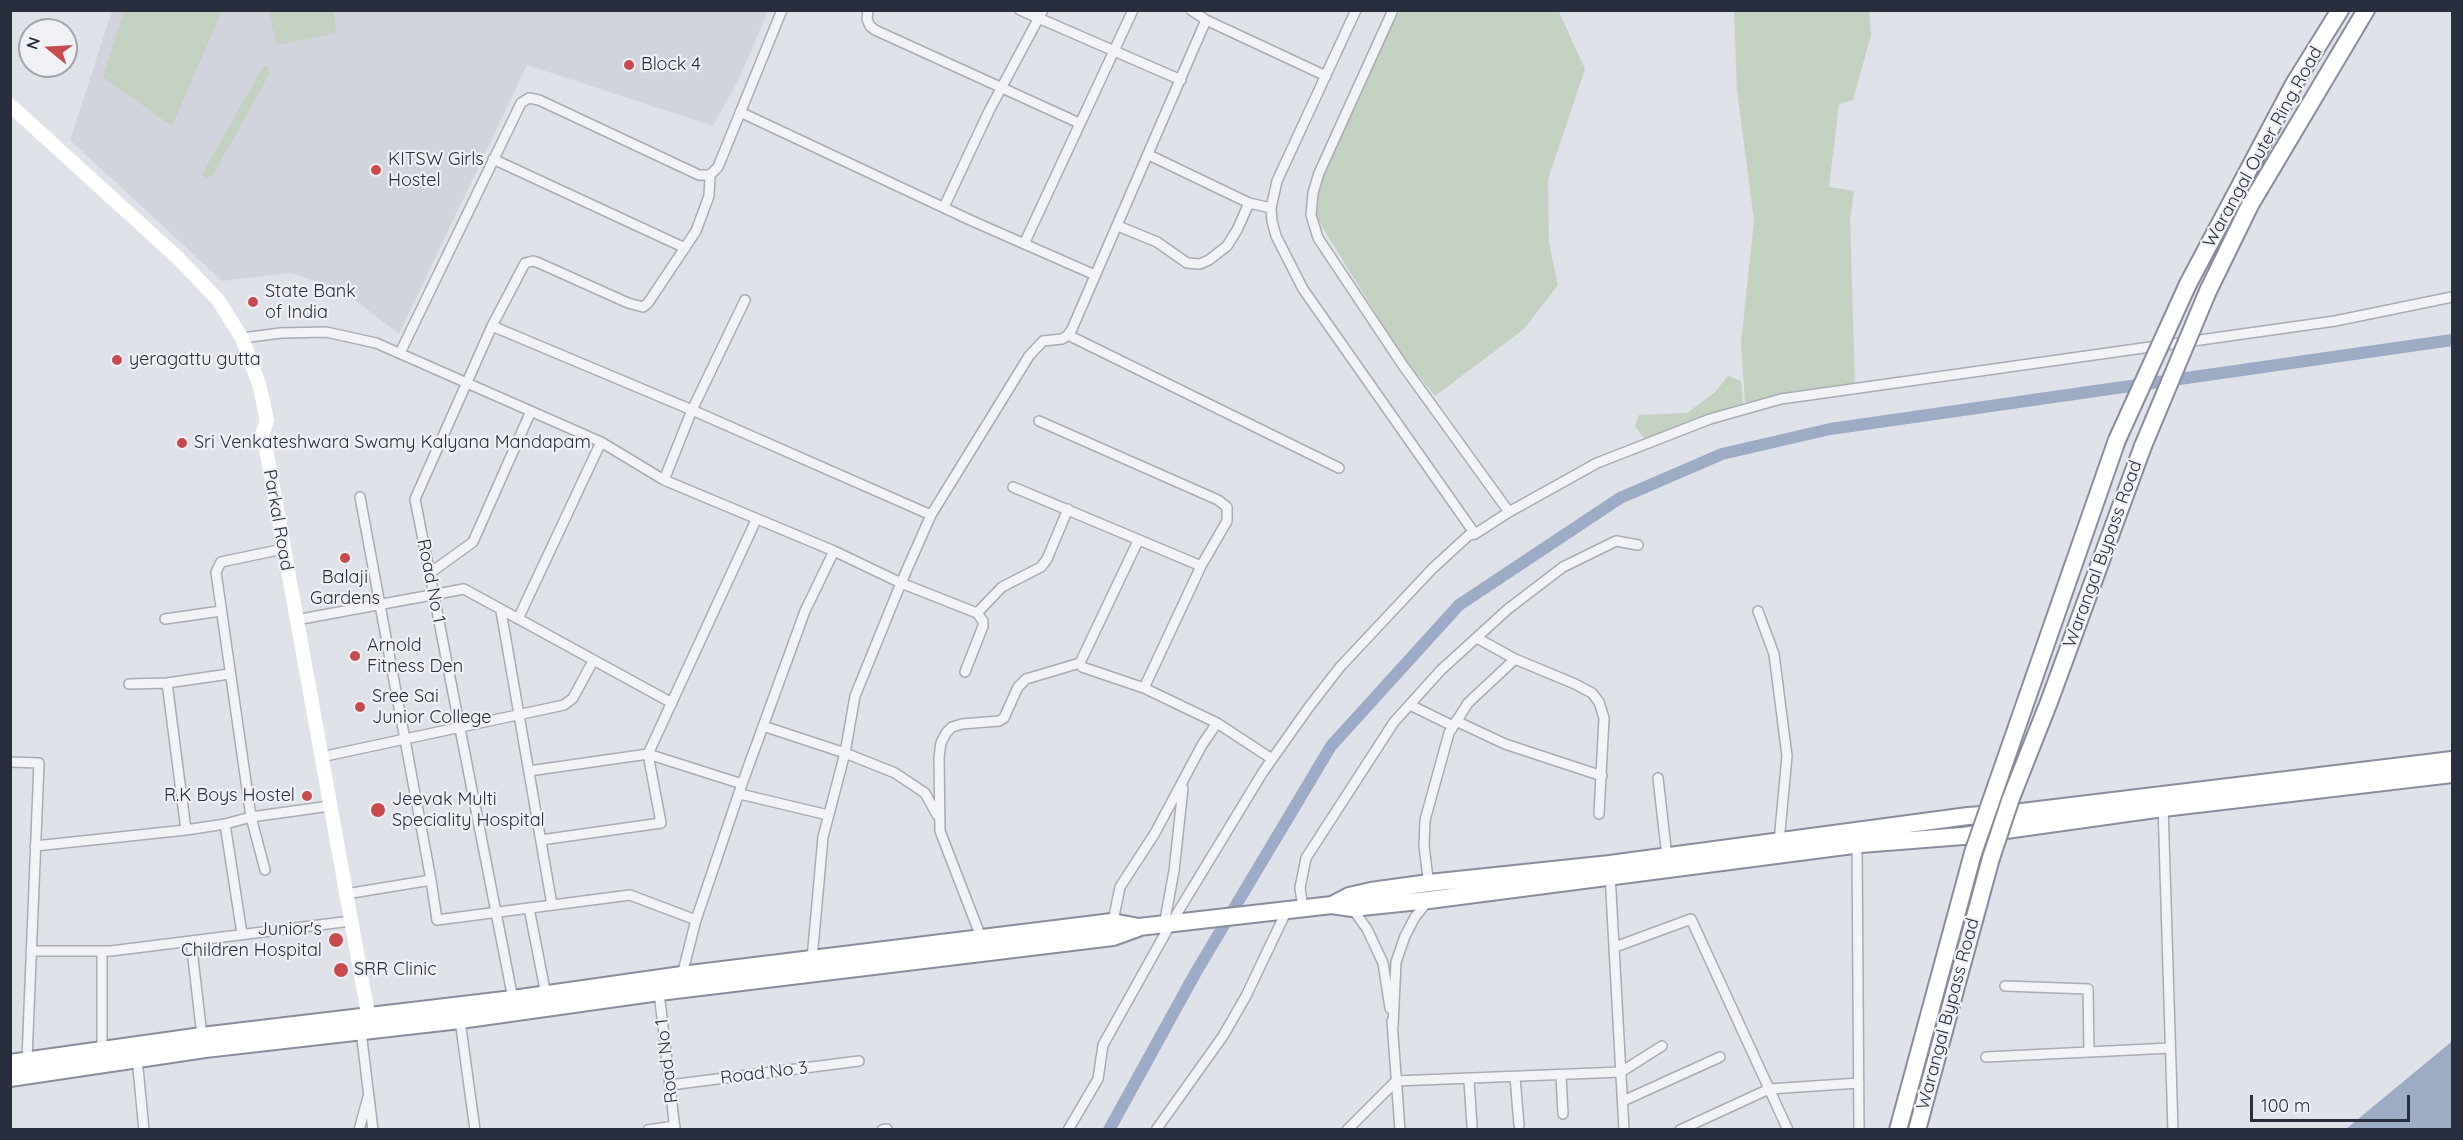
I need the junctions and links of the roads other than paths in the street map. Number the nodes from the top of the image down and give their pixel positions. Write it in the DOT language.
graph roads {
  1 [pos="782,10"];
  2 [pos="868,10"];
  3 [pos="1020,10"];
  4 [pos="1133,10"];
  5 [pos="1191,10"];
  6 [pos="1356,10"];
  7 [pos="1393,10"];
  8 [pos="2340,10"];
  9 [pos="2366,10"];
  10 [pos="1041,15"];
  11 [pos="1206,20"];
  12 [pos="1114,52"];
  13 [pos="1326,76"];
  14 [pos="1181,80"];
  15 [pos="1001,87"];
  16 [pos="10,105"];
  17 [pos="740,112"];
  18 [pos="1079,123"];
  19 [pos="1149,155"];
  20 [pos="493,159"];
  21 [pos="710,175"];
  22 [pos="1249,203"];
  23 [pos="944,207"];
  24 [pos="1271,208"];
  25 [pos="1118,225"];
  26 [pos="1024,244"];
  27 [pos="685,248"];
  28 [pos="1095,275"];
  29 [pos="2188,284"];
  30 [pos="2452,297"];
  31 [pos="745,300"];
  32 [pos="492,326"];
  33 [pos="1068,335"];
  34 [pos="242,338"];
  35 [pos="400,353"];
  36 [pos="467,383"];
  37 [pos="692,410"];
  38 [pos="531,411"];
  39 [pos="1039,421"];
  40 [pos="602,442"];
  41 [pos="1339,468"];
  42 [pos="664,480"];
  43 [pos="1013,487"];
  44 [pos="360,497"];
  45 [pos="1068,509"];
  46 [pos="1509,512"];
  47 [pos="931,515"];
  48 [pos="756,520"];
  49 [pos="1475,534"];
  50 [pos="1138,541"];
  51 [pos="1638,546"];
  52 [pos="283,549"];
  53 [pos="834,551"];
  54 [pos="1201,566"];
  55 [pos="430,573"];
  56 [pos="901,583"];
  57 [pos="434,595"];
  58 [pos="379,605"];
  59 [pos="221,611"];
  60 [pos="501,611"];
  61 [pos="1758,611"];
  62 [pos="977,613"];
  63 [pos="165,619"];
  64 [pos="518,619"];
  65 [pos="296,620"];
  66 [pos="1477,638"];
  67 [pos="1515,659"];
  68 [pos="593,661"];
  69 [pos="1080,663"];
  70 [pos="965,672"];
  71 [pos="229,674"];
  72 [pos="166,683"];
  73 [pos="129,684"];
  74 [pos="1144,688"];
  75 [pos="672,703"];
  76 [pos="1410,705"];
  77 [pos="519,715"];
  78 [pos="1217,723"];
  79 [pos="1455,724"];
  80 [pos="763,726"];
  81 [pos="459,728"];
  82 [pos="405,739"];
  83 [pos="845,753"];
  84 [pos="648,754"];
  85 [pos="321,757"];
  86 [pos="1272,759"];
  87 [pos="2452,760"];
  88 [pos="10,762"];
  89 [pos="529,771"];
  90 [pos="2452,774"];
  91 [pos="1602,776"];
  92 [pos="1658,778"];
  93 [pos="1183,782"];
  94 [pos="742,784"];
  95 [pos="740,794"];
  96 [pos="2162,802"];
  97 [pos="330,806"];
  98 [pos="1599,814"];
  99 [pos="828,815"];
  100 [pos="251,817"];
  101 [pos="939,820"];
  102 [pos="225,824"];
  103 [pos="186,830"];
  104 [pos="541,840"];
  105 [pos="1779,842"];
  106 [pos="1857,844"];
  107 [pos="35,846"];
  108 [pos="1667,857"];
  109 [pos="265,870"];
  110 [pos="1610,870"];
  111 [pos="431,880"];
  112 [pos="1429,892"];
  113 [pos="346,894"];
  114 [pos="1332,904"];
  115 [pos="552,905"];
  116 [pos="529,908"];
  117 [pos="1352,908"];
  118 [pos="1295,909"];
  119 [pos="495,912"];
  120 [pos="696,920"];
  121 [pos="351,921"];
  122 [pos="1170,924"];
  123 [pos="1112,929"];
  124 [pos="242,934"];
  125 [pos="981,937"];
  126 [pos="191,941"];
  127 [pos="1615,947"];
  128 [pos="31,951"];
  129 [pos="102,951"];
  130 [pos="812,959"];
  131 [pos="682,975"];
  132 [pos="2005,986"];
  133 [pos="659,992"];
  134 [pos="546,995"];
  135 [pos="513,999"];
  136 [pos="460,1020"];
  137 [pos="367,1026"];
  138 [pos="1392,1026"];
  139 [pos="202,1036"];
  140 [pos="1662,1046"];
  141 [pos="2170,1048"];
  142 [pos="102,1049"];
  143 [pos="2089,1052"];
  144 [pos="1720,1057"];
  145 [pos="1986,1057"];
  146 [pos="137,1058"];
  147 [pos="19,1061"];
  148 [pos="859,1061"];
  149 [pos="1622,1072"];
  150 [pos="1561,1075"];
  151 [pos="1515,1077"];
  152 [pos="10,1078"];
  153 [pos="1469,1080"];
  154 [pos="1396,1081"];
  155 [pos="1859,1083"];
  156 [pos="670,1085"];
  157 [pos="1769,1089"];
  158 [pos="369,1093"];
  159 [pos="1623,1101"];
  160 [pos="1563,1114"];
  161 [pos="1520,1125"];
  162 [pos="1472,1126"];
  163 [pos="675,1128"];
  164 [pos="144,1130"];
  165 [pos="359,1130"];
  166 [pos="373,1130"];
  167 [pos="475,1130"];
  168 [pos="648,1130"];
  169 [pos="1068,1130"];
  170 [pos="1156,1130"];
  171 [pos="1347,1130"];
  172 [pos="1400,1130"];
  173 [pos="1624,1130"];
  174 [pos="1680,1130"];
  175 [pos="1788,1130"];
  176 [pos="1859,1130"];
  177 [pos="1898,1130"];
  178 [pos="1917,1130"];
  179 [pos="2174,1130"];
  1 -- 17 [label="street"];
  2 -- 15 [label="street"];
  3 -- 10 [label="street"];
  4 -- 12 [label="street"];
  5 -- 11 [label="street"];
  6 -- 13 [label="street"];
  7 -- 46 [label="street"];
  8 -- 29 [label="highway, Warangal Outer Ring Road"];
  9 -- 178 [label="highway, Warangal Bypass Road, bridge"];
  10 -- 12 [label="street"];
  10 -- 15 [label="street"];
  11 -- 13 [label="street"];
  11 -- 14 [label="street"];
  12 -- 14 [label="street"];
  12 -- 18 [label="street"];
  13 -- 24 [label="street"];
  14 -- 19 [label="street"];
  15 -- 18 [label="street"];
  15 -- 23 [label="street"];
  16 -- 34 [label="street, Parkal Road"];
  17 -- 21 [label="street"];
  17 -- 23 [label="street"];
  18 -- 26 [label="street"];
  19 -- 22 [label="street"];
  19 -- 25 [label="street"];
  20 -- 21 [label="street"];
  20 -- 27 [label="street"];
  20 -- 35 [label="street"];
  21 -- 27 [label="street"];
  22 -- 24 [label="street"];
  22 -- 25 [label="street"];
  23 -- 26 [label="street"];
  24 -- 49 [label="street"];
  25 -- 28 [label="street"];
  26 -- 28 [label="street"];
  27 -- 32 [label="street, Road No 1"];
  28 -- 33 [label="street"];
  29 -- 177 [label="highway, Warangal Bypass Road, bridge"];
  30 -- 46 [label="street"];
  31 -- 37 [label="street"];
  32 -- 36 [label="street, Road No 1"];
  32 -- 37 [label="street"];
  33 -- 41 [label="street"];
  33 -- 47 [label="street"];
  34 -- 35 [label="street"];
  34 -- 52 [label="street, Parkal Road"];
  35 -- 36 [label="street"];
  36 -- 38 [label="street"];
  36 -- 55 [label="street, Road No 1"];
  37 -- 42 [label="street"];
  37 -- 47 [label="street"];
  38 -- 40 [label="street"];
  38 -- 55 [label="street"];
  39 -- 54 [label="street"];
  40 -- 42 [label="street"];
  40 -- 64 [label="street"];
  42 -- 48 [label="street"];
  43 -- 45 [label="street"];
  44 -- 58 [label="street"];
  45 -- 50 [label="street"];
  45 -- 62 [label="street"];
  46 -- 49 [label="street"];
  47 -- 56 [label="street"];
  48 -- 53 [label="street"];
  48 -- 75 [label="street"];
  49 -- 86 [label="street"];
  50 -- 54 [label="street"];
  50 -- 69 [label="street"];
  51 -- 66 [label="street"];
  52 -- 59 [label="street"];
  52 -- 65 [label="street, Parkal Road"];
  53 -- 56 [label="street"];
  53 -- 80 [label="street"];
  54 -- 74 [label="street"];
  55 -- 57 [label="street, Road No 1"];
  56 -- 62 [label="street"];
  56 -- 83 [label="street"];
  57 -- 58 [label="street"];
  57 -- 60 [label="street"];
  57 -- 81 [label="street, Road No 1"];
  58 -- 65 [label="street"];
  58 -- 82 [label="street"];
  59 -- 63 [label="street"];
  59 -- 71 [label="street"];
  60 -- 64 [label="street"];
  60 -- 77 [label="street"];
  61 -- 105 [label="street"];
  62 -- 70 [label="street"];
  64 -- 68 [label="street"];
  65 -- 85 [label="street, Parkal Road"];
  66 -- 67 [label="street"];
  66 -- 76 [label="street"];
  67 -- 79 [label="street"];
  67 -- 91 [label="street"];
  68 -- 75 [label="street"];
  68 -- 77 [label="street"];
  69 -- 74 [label="street"];
  69 -- 101 [label="street"];
  71 -- 72 [label="street"];
  71 -- 100 [label="street"];
  72 -- 73 [label="street"];
  72 -- 103 [label="street"];
  74 -- 78 [label="street"];
  75 -- 84 [label="street"];
  76 -- 79 [label="street"];
  76 -- 118 [label="street"];
  77 -- 81 [label="street"];
  77 -- 89 [label="street"];
  78 -- 86 [label="street"];
  78 -- 93 [label="street"];
  79 -- 91 [label="street"];
  79 -- 112 [label="street"];
  80 -- 83 [label="street"];
  80 -- 94 [label="street"];
  81 -- 82 [label="street"];
  81 -- 119 [label="street, Road No 1"];
  82 -- 85 [label="street"];
  82 -- 111 [label="street"];
  83 -- 99 [label="street"];
  83 -- 101 [label="street"];
  84 -- 89 [label="street"];
  84 -- 94 [label="street"];
  84 -- 104 [label="street"];
  85 -- 97 [label="street, Parkal Road"];
  86 -- 122 [label="street"];
  87 -- 96 [label="highway"];
  88 -- 107 [label="street"];
  89 -- 104 [label="street"];
  90 -- 96 [label="highway"];
  91 -- 98 [label="street"];
  92 -- 108 [label="street"];
  93 -- 122 [label="street"];
  93 -- 123 [label="street"];
  94 -- 95 [label="street"];
  95 -- 99 [label="street"];
  95 -- 120 [label="street"];
  96 -- 105 [label="highway"];
  96 -- 106 [label="highway"];
  96 -- 141 [label="street"];
  97 -- 100 [label="street"];
  97 -- 113 [label="street, Parkal Road"];
  99 -- 130 [label="street"];
  100 -- 102 [label="street"];
  100 -- 109 [label="street"];
  101 -- 125 [label="street"];
  102 -- 103 [label="street"];
  102 -- 124 [label="street"];
  103 -- 107 [label="street"];
  104 -- 115 [label="street"];
  105 -- 108 [label="highway"];
  106 -- 110 [label="highway"];
  106 -- 155 [label="street"];
  107 -- 128 [label="street"];
  108 -- 110 [label="highway"];
  110 -- 112 [label="highway"];
  110 -- 127 [label="street"];
  111 -- 113 [label="street"];
  111 -- 119 [label="street"];
  112 -- 114 [label="highway"];
  112 -- 117 [label="highway"];
  112 -- 138 [label="street"];
  113 -- 121 [label="street, Parkal Road"];
  114 -- 117 [label="highway"];
  114 -- 118 [label="highway"];
  115 -- 116 [label="street"];
  115 -- 120 [label="street"];
  116 -- 119 [label="street"];
  116 -- 134 [label="street"];
  117 -- 138 [label="street"];
  118 -- 122 [label="highway"];
  118 -- 170 [label="street"];
  119 -- 135 [label="street, Road No 1"];
  120 -- 131 [label="street"];
  121 -- 124 [label="street"];
  121 -- 137 [label="street, Parkal Road"];
  122 -- 123 [label="highway"];
  122 -- 169 [label="street"];
  123 -- 125 [label="highway"];
  123 -- 133 [label="highway"];
  124 -- 126 [label="street"];
  125 -- 130 [label="highway"];
  126 -- 129 [label="street"];
  126 -- 139 [label="street"];
  127 -- 149 [label="street"];
  127 -- 157 [label="street"];
  128 -- 129 [label="street"];
  128 -- 147 [label="street"];
  129 -- 142 [label="street"];
  130 -- 131 [label="highway"];
  131 -- 134 [label="highway"];
  132 -- 143 [label="street"];
  133 -- 136 [label="highway"];
  133 -- 156 [label="street, Road No 1"];
  134 -- 135 [label="highway"];
  135 -- 137 [label="highway"];
  136 -- 137 [label="highway"];
  136 -- 167 [label="street"];
  137 -- 139 [label="highway"];
  137 -- 146 [label="highway"];
  137 -- 158 [label="street, Parkal Road"];
  138 -- 154 [label="street"];
  139 -- 142 [label="highway"];
  140 -- 149 [label="street"];
  141 -- 143 [label="street"];
  141 -- 179 [label="street"];
  142 -- 147 [label="highway"];
  143 -- 145 [label="street"];
  144 -- 159 [label="street"];
  146 -- 152 [label="highway"];
  146 -- 164 [label="street"];
  148 -- 156 [label="street, Road No 3"];
  149 -- 150 [label="street"];
  149 -- 159 [label="street"];
  150 -- 151 [label="street"];
  150 -- 160 [label="street"];
  151 -- 153 [label="street"];
  151 -- 161 [label="street"];
  153 -- 154 [label="street"];
  153 -- 162 [label="street"];
  154 -- 171 [label="street"];
  154 -- 172 [label="street"];
  155 -- 157 [label="street"];
  155 -- 176 [label="street"];
  156 -- 163 [label="street, Road No 1"];
  157 -- 174 [label="street"];
  157 -- 175 [label="street"];
  158 -- 165 [label="street"];
  158 -- 166 [label="street, Parkal Road"];
  159 -- 173 [label="street"];
  163 -- 168 [label="street"];
}
